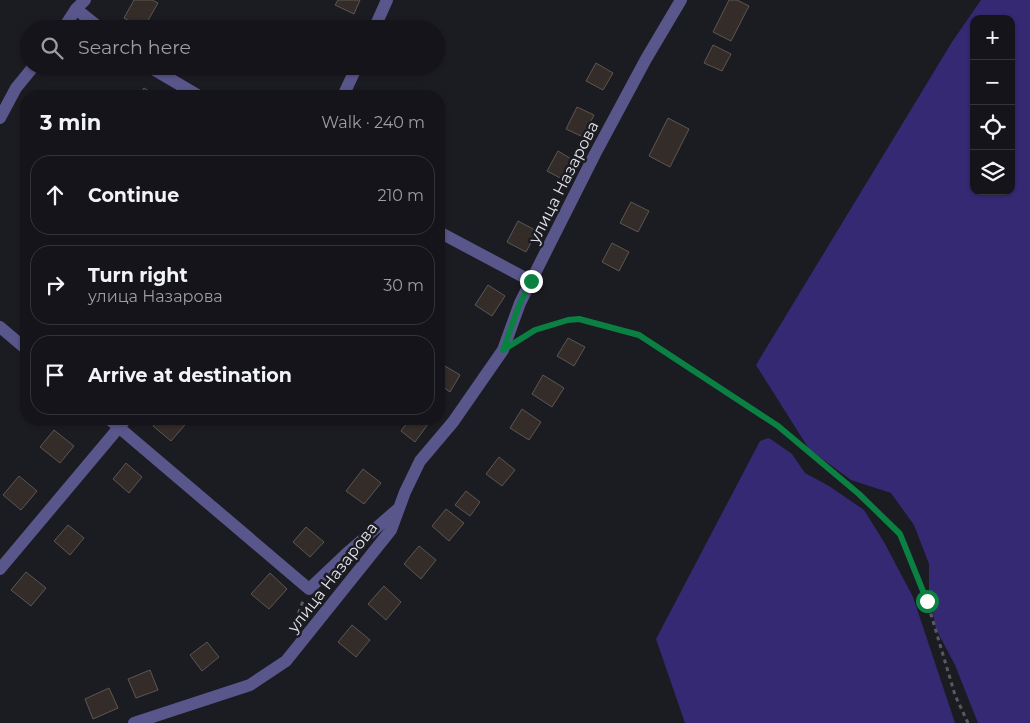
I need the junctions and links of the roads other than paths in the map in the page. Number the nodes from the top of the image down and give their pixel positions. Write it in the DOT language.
graph roads {
  1 [pos="387,0"];
  2 [pos="681,0"];
  3 [pos="81,5"];
  4 [pos="70,20"];
  5 [pos="94,20"];
  6 [pos="378,20"];
  7 [pos="27,75"];
  8 [pos="163,75"];
  9 [pos="353,75"];
  10 [pos="189,90"];
  11 [pos="346,90"];
  12 [pos="0,118"];
  13 [pos="445,235"];
  14 [pos="531,281"];
  15 [pos="0,327"];
  16 [pos="20,344"];
  17 [pos="121,425"];
  18 [pos="125,425"];
  19 [pos="399,508"];
  20 [pos="0,569"];
  21 [pos="134,723"];
  1 -- 6 [label="street"];
  2 -- 14 [label="street, улица Назарова"];
  3 -- 4 [label="street"];
  3 -- 5 [label="street"];
  7 -- 12 [label="street"];
  8 -- 10 [label="street"];
  9 -- 11 [label="street"];
  13 -- 14 [label="street"];
  14 -- 19 [label="street, улица Назарова"];
  15 -- 16 [label="street"];
  17 -- 20 [label="street"];
  18 -- 19 [label="street"];
  19 -- 21 [label="street, улица Назарова"];
}
